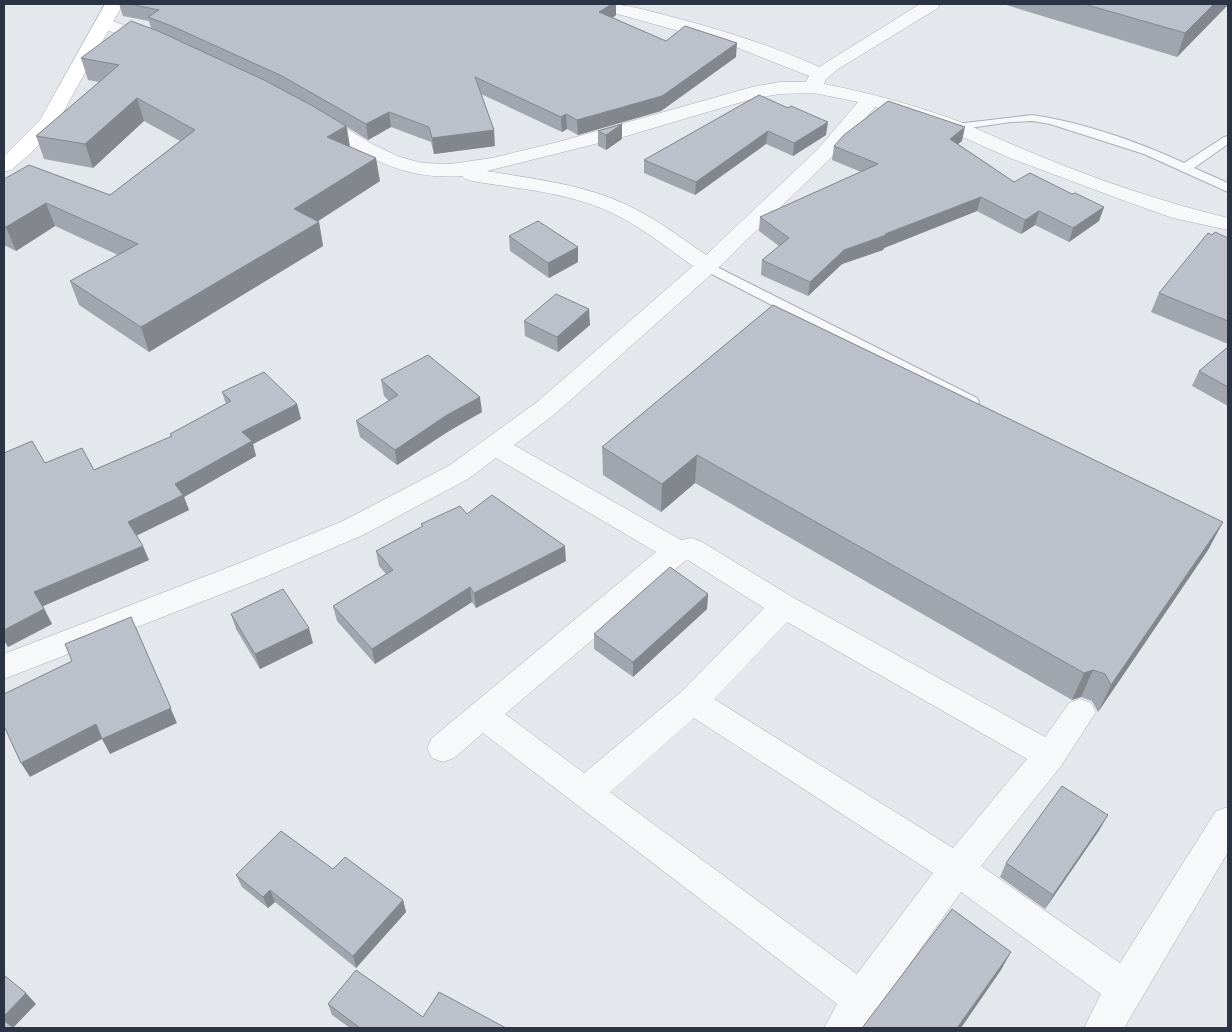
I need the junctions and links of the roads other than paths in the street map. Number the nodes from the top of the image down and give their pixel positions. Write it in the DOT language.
graph roads {
  1 [pos="114,4"];
  2 [pos="602,4"];
  3 [pos="932,4"];
  4 [pos="104,23"];
  5 [pos="171,47"];
  6 [pos="817,80"];
  7 [pos="871,100"];
  8 [pos="300,109"];
  9 [pos="956,127"];
  10 [pos="1228,138"];
  11 [pos="4,166"];
  12 [pos="1187,167"];
  13 [pos="444,170"];
  14 [pos="1228,188"];
  15 [pos="1228,224"];
  16 [pos="707,266"];
  17 [pos="982,407"];
  18 [pos="496,446"];
  19 [pos="676,551"];
  20 [pos="784,606"];
  21 [pos="4,667"];
  22 [pos="692,701"];
  23 [pos="1080,712"];
  24 [pos="482,715"];
  25 [pos="443,748"];
  26 [pos="1050,756"];
  27 [pos="585,793"];
  28 [pos="1228,822"];
  29 [pos="957,869"];
  30 [pos="1124,990"];
  31 [pos="862,998"];
  32 [pos="843,1028"];
  33 [pos="1103,1028"];
  1 -- 4 [label="main road"];
  2 -- 6 [label="street"];
  3 -- 6 [label="street"];
  4 -- 5 [label="street"];
  4 -- 11 [label="main road"];
  6 -- 7 [label="street"];
  6 -- 13 [label="street"];
  7 -- 9 [label="street"];
  7 -- 16 [label="street"];
  8 -- 13 [label="street"];
  9 -- 12 [label="lane"];
  9 -- 15 [label="street"];
  10 -- 12 [label="lane"];
  12 -- 14 [label="lane"];
  13 -- 16 [label="street"];
  16 -- 17 [label="lane"];
  16 -- 18 [label="street"];
  18 -- 19 [label="street"];
  18 -- 21 [label="street"];
  19 -- 20 [label="street"];
  19 -- 24 [label="street"];
  20 -- 22 [label="street"];
  20 -- 26 [label="street"];
  22 -- 27 [label="street"];
  22 -- 29 [label="street"];
  23 -- 26 [label="street"];
  24 -- 25 [label="street"];
  24 -- 27 [label="street"];
  26 -- 29 [label="street"];
  27 -- 31 [label="street"];
  28 -- 30 [label="street"];
  29 -- 30 [label="street"];
  29 -- 31 [label="street"];
  30 -- 33 [label="street"];
  31 -- 32 [label="street"];
}
